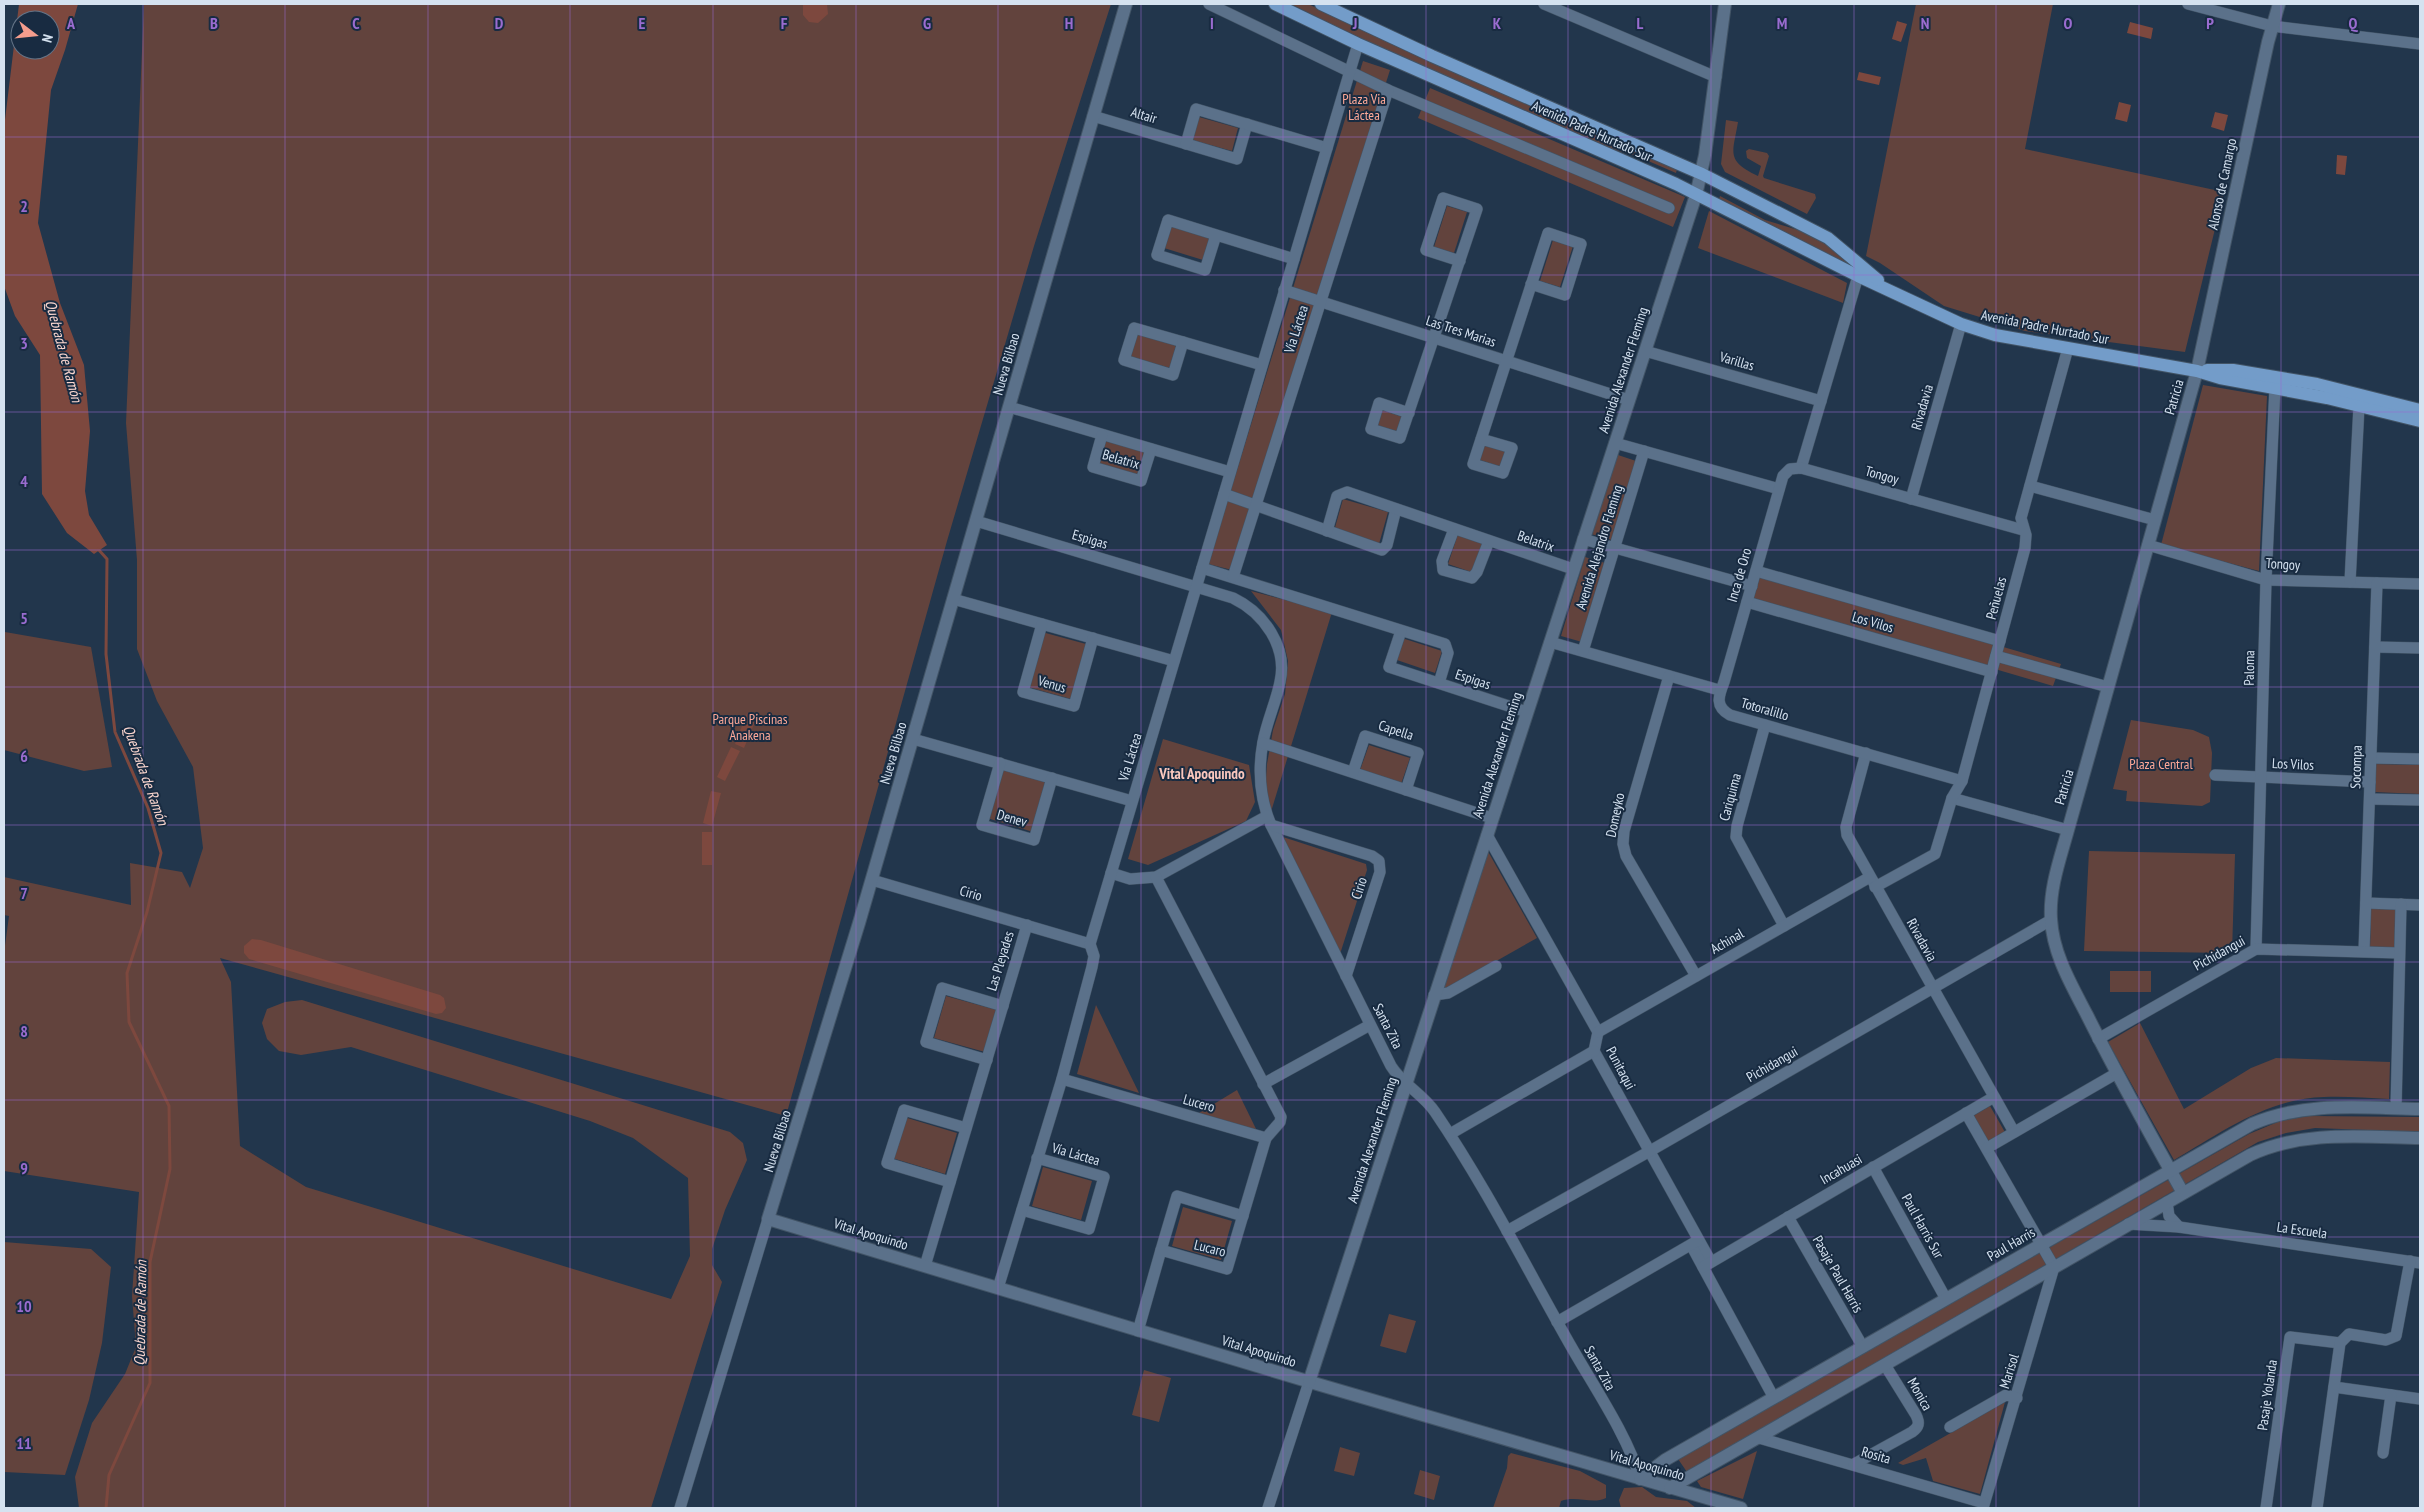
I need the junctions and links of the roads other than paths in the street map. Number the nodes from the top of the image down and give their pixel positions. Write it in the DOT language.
graph roads {
  1 [pos="1126,4"];
  2 [pos="1209,4"];
  3 [pos="1275,4"];
  4 [pos="1320,4"];
  5 [pos="1544,4"];
  6 [pos="1725,4"];
  7 [pos="2188,4"];
  8 [pos="2279,4"];
  9 [pos="2272,26"];
  10 [pos="1358,44"];
  11 [pos="2420,44"];
  12 [pos="1349,72"];
  13 [pos="1716,77"];
  14 [pos="1388,90"];
  15 [pos="1093,116"];
  16 [pos="1247,124"];
  17 [pos="1186,144"];
  18 [pos="1326,148"];
  19 [pos="1702,174"];
  20 [pos="1696,195"];
  21 [pos="1669,208"];
  22 [pos="1216,235"];
  23 [pos="1294,259"];
  24 [pos="1460,261"];
  25 [pos="1858,276"];
  26 [pos="1531,284"];
  27 [pos="1284,290"];
  28 [pos="1895,291"];
  29 [pos="1320,301"];
  30 [pos="1962,324"];
  31 [pos="1434,338"];
  32 [pos="1183,342"];
  33 [pos="2068,348"];
  34 [pos="1645,350"];
  35 [pos="1506,361"];
  36 [pos="1262,365"];
  37 [pos="2197,371"];
  38 [pos="2275,388"];
  39 [pos="1629,400"];
  40 [pos="1821,400"];
  41 [pos="2359,406"];
  42 [pos="1009,407"];
  43 [pos="2420,410"];
  44 [pos="1409,413"];
  45 [pos="2420,421"];
  46 [pos="1102,435"];
  47 [pos="1481,438"];
  48 [pos="1615,443"];
  49 [pos="1151,449"];
  50 [pos="1644,451"];
  51 [pos="1795,468"];
  52 [pos="1230,472"];
  53 [pos="2030,486"];
  54 [pos="1779,489"];
  55 [pos="1224,494"];
  56 [pos="1911,499"];
  57 [pos="1256,505"];
  58 [pos="1396,509"];
  59 [pos="2155,520"];
  60 [pos="976,521"];
  61 [pos="1454,529"];
  62 [pos="2024,530"];
  63 [pos="1328,531"];
  64 [pos="1583,539"];
  65 [pos="1489,540"];
  66 [pos="2148,545"];
  67 [pos="1614,548"];
  68 [pos="1202,568"];
  69 [pos="1573,569"];
  70 [pos="1756,571"];
  71 [pos="1233,577"];
  72 [pos="2266,580"];
  73 [pos="2350,582"];
  74 [pos="2377,583"];
  75 [pos="2420,584"];
  76 [pos="1196,586"];
  77 [pos="1752,586"];
  78 [pos="953,599"];
  79 [pos="1747,602"];
  80 [pos="1042,624"];
  81 [pos="1401,630"];
  82 [pos="1093,638"];
  83 [pos="2000,641"];
  84 [pos="1550,642"];
  85 [pos="2375,647"];
  86 [pos="2420,648"];
  87 [pos="1583,652"];
  88 [pos="1996,656"];
  89 [pos="1174,661"];
  90 [pos="1992,672"];
  91 [pos="1669,676"];
  92 [pos="1439,683"];
  93 [pos="2108,687"];
  94 [pos="1719,690"];
  95 [pos="1527,712"];
  96 [pos="1765,725"];
  97 [pos="913,739"];
  98 [pos="1263,743"];
  99 [pos="1866,754"];
  100 [pos="2371,758"];
  101 [pos="2420,759"];
  102 [pos="1000,763"];
  103 [pos="1353,772"];
  104 [pos="2215,775"];
  105 [pos="2261,777"];
  106 [pos="1052,778"];
  107 [pos="1962,781"];
  108 [pos="2370,782"];
  109 [pos="1406,790"];
  110 [pos="1952,798"];
  111 [pos="2370,799"];
  112 [pos="2420,800"];
  113 [pos="1132,801"];
  114 [pos="1492,818"];
  115 [pos="1269,821"];
  116 [pos="2068,830"];
  117 [pos="1487,835"];
  118 [pos="1935,854"];
  119 [pos="1111,873"];
  120 [pos="1156,876"];
  121 [pos="872,880"];
  122 [pos="1872,882"];
  123 [pos="2366,903"];
  124 [pos="2401,904"];
  125 [pos="2420,905"];
  126 [pos="2051,920"];
  127 [pos="1027,925"];
  128 [pos="1784,926"];
  129 [pos="1090,944"];
  130 [pos="2256,949"];
  131 [pos="2364,951"];
  132 [pos="2399,953"];
  133 [pos="1496,966"];
  134 [pos="1346,976"];
  135 [pos="1696,976"];
  136 [pos="1933,988"];
  137 [pos="1434,995"];
  138 [pos="1002,1006"];
  139 [pos="1370,1025"];
  140 [pos="1598,1032"];
  141 [pos="2098,1039"];
  142 [pos="1594,1051"];
  143 [pos="987,1060"];
  144 [pos="2117,1073"];
  145 [pos="1062,1079"];
  146 [pos="1406,1083"];
  147 [pos="1263,1084"];
  148 [pos="1994,1097"];
  149 [pos="2396,1108"];
  150 [pos="2420,1109"];
  151 [pos="1966,1113"];
  152 [pos="966,1128"];
  153 [pos="2014,1132"];
  154 [pos="1450,1134"];
  155 [pos="1266,1138"];
  156 [pos="2420,1138"];
  157 [pos="1986,1148"];
  158 [pos="1650,1151"];
  159 [pos="1037,1158"];
  160 [pos="1874,1167"];
  161 [pos="2170,1169"];
  162 [pos="950,1182"];
  163 [pos="2183,1193"];
  164 [pos="2167,1202"];
  165 [pos="1022,1210"];
  166 [pos="1243,1216"];
  167 [pos="1788,1217"];
  168 [pos="768,1219"];
  169 [pos="2128,1224"];
  170 [pos="2179,1228"];
  171 [pos="1507,1231"];
  172 [pos="1695,1242"];
  173 [pos="2042,1243"];
  174 [pos="1161,1250"];
  175 [pos="2415,1262"];
  176 [pos="1707,1264"];
  177 [pos="925,1266"];
  178 [pos="2054,1267"];
  179 [pos="998,1288"];
  180 [pos="1946,1299"];
  181 [pos="1557,1322"];
  182 [pos="1138,1330"];
  183 [pos="2340,1343"];
  184 [pos="1862,1347"];
  185 [pos="1885,1365"];
  186 [pos="1308,1382"];
  187 [pos="2334,1387"];
  188 [pos="2391,1395"];
  189 [pos="1774,1398"];
  190 [pos="2017,1398"];
  191 [pos="2420,1399"];
  192 [pos="1950,1427"];
  193 [pos="1759,1438"];
  194 [pos="2383,1452"];
  195 [pos="1854,1464"];
  196 [pos="1640,1478"];
  197 [pos="1670,1488"];
  198 [pos="1984,1505"];
  199 [pos="680,1508"];
  200 [pos="1268,1508"];
  201 [pos="1741,1508"];
  202 [pos="2266,1508"];
  203 [pos="2317,1508"];
  1 -- 15 [label="street, Nueva Bilbao"];
  2 -- 12 [label="street"];
  3 -- 10 [label="main road, Avenida Padre Hurtado Sur"];
  4 -- 19 [label="main road, Avenida Padre Hurtado Sur"];
  5 -- 13 [label="street"];
  6 -- 13 [label="street, Avenida Alexander Fleming"];
  7 -- 9 [label="street"];
  8 -- 9 [label="street, Alonso de Camargo"];
  9 -- 11 [label="street"];
  9 -- 37 [label="street, Alonso de Camargo"];
  10 -- 12 [label="street, Vía Láctea"];
  10 -- 20 [label="main road, Avenida Padre Hurtado Sur"];
  12 -- 14 [label="street"];
  12 -- 18 [label="street, Vía Láctea"];
  13 -- 19 [label="street, Avenida Alexander Fleming"];
  14 -- 21 [label="street"];
  14 -- 29 [label="street, Vía Láctea"];
  15 -- 17 [label="street, Altair"];
  15 -- 42 [label="street, Nueva Bilbao"];
  16 -- 17 [label="street"];
  16 -- 17 [label="street, Altair"];
  16 -- 18 [label="street"];
  18 -- 23 [label="street, Vía Láctea"];
  19 -- 20 [label="street, Avenida Alexander Fleming"];
  19 -- 28 [label="main road, Avenida Padre Hurtado Sur"];
  20 -- 25 [label="main road, Avenida Padre Hurtado Sur"];
  20 -- 34 [label="street, Avenida Alexander Fleming"];
  22 -- 22 [label="street"];
  22 -- 23 [label="street"];
  23 -- 27 [label="street, Vía Láctea"];
  24 -- 24 [label="street"];
  24 -- 31 [label="street"];
  25 -- 28 [label="main road, Avenida Padre Hurtado Sur"];
  25 -- 40 [label="street, Inca de Oro"];
  26 -- 26 [label="street"];
  26 -- 35 [label="street"];
  27 -- 29 [label="street, Las Tres Marias"];
  27 -- 36 [label="street, Vía Láctea"];
  28 -- 30 [label="main road, Avenida Padre Hurtado Sur"];
  29 -- 31 [label="street, Las Tres Marias"];
  29 -- 57 [label="street, Vía Láctea"];
  30 -- 33 [label="main road, Avenida Padre Hurtado Sur"];
  30 -- 56 [label="street, Rivadavia"];
  31 -- 35 [label="street, Las Tres Marias"];
  31 -- 44 [label="street"];
  32 -- 32 [label="street"];
  32 -- 36 [label="street"];
  33 -- 37 [label="main road, Avenida Padre Hurtado Sur"];
  33 -- 53 [label="street, Peñuelas"];
  34 -- 39 [label="street, Avenida Alexander Fleming"];
  34 -- 40 [label="street, Varillas"];
  35 -- 39 [label="street, Las Tres Marias"];
  35 -- 47 [label="street"];
  36 -- 52 [label="street, Vía Láctea"];
  37 -- 38 [label="main road, Avenida Padre Hurtado Sur"];
  37 -- 43 [label="main road, Avenida Padre Hurtado Sur"];
  37 -- 59 [label="street, Patricia"];
  38 -- 41 [label="main road, Avenida Padre Hurtado Sur"];
  38 -- 72 [label="street, Paloma"];
  39 -- 48 [label="street, Avenida Alexander Fleming"];
  40 -- 51 [label="street, Inca de Oro"];
  41 -- 45 [label="main road, Avenida Padre Hurtado Sur"];
  41 -- 73 [label="street"];
  42 -- 46 [label="street, Belatrix"];
  42 -- 60 [label="street, Nueva Bilbao"];
  46 -- 49 [label="street, Belatrix"];
  46 -- 49 [label="street, Belatrix"];
  48 -- 50 [label="street"];
  48 -- 64 [label="street, Avenida Alexander Fleming"];
  49 -- 52 [label="street, Belatrix"];
  50 -- 54 [label="street"];
  50 -- 67 [label="street, Avenida Alejandro Fleming"];
  51 -- 54 [label="street, Inca de Oro"];
  51 -- 56 [label="street, Tongoy"];
  52 -- 55 [label="street, Vía Láctea"];
  53 -- 59 [label="street"];
  53 -- 62 [label="street, Peñuelas"];
  54 -- 70 [label="street, Inca de Oro"];
  55 -- 57 [label="street"];
  55 -- 68 [label="street, Vía Láctea"];
  56 -- 62 [label="street, Tongoy"];
  57 -- 63 [label="street"];
  57 -- 71 [label="street, Vía Láctea"];
  58 -- 61 [label="street, Belatrix"];
  58 -- 63 [label="street, Belatrix"];
  58 -- 63 [label="street"];
  59 -- 66 [label="street, Patricia"];
  60 -- 76 [label="street, Espigas"];
  60 -- 78 [label="street, Nueva Bilbao"];
  61 -- 65 [label="street, Belatrix"];
  61 -- 65 [label="street"];
  62 -- 83 [label="street, Peñuelas"];
  64 -- 67 [label="street"];
  64 -- 69 [label="street, Avenida Alexander Fleming"];
  65 -- 69 [label="street, Belatrix"];
  66 -- 72 [label="street, Tongoy"];
  66 -- 93 [label="street, Patricia"];
  67 -- 77 [label="street"];
  67 -- 87 [label="street, Avenida Alejandro Fleming"];
  68 -- 71 [label="street, Espigas"];
  68 -- 76 [label="street, Vía Láctea"];
  69 -- 84 [label="street, Avenida Alexander Fleming"];
  70 -- 77 [label="street, Inca de Oro"];
  70 -- 83 [label="street, Los Vilos"];
  71 -- 81 [label="street, Espigas"];
  72 -- 73 [label="street, Tongoy"];
  72 -- 105 [label="street, Paloma"];
  73 -- 74 [label="street, Tongoy"];
  74 -- 75 [label="street, Tongoy"];
  74 -- 85 [label="street, Socompa"];
  76 -- 89 [label="street, Vía Láctea"];
  76 -- 98 [label="street, Santa Zita"];
  77 -- 79 [label="street, Inca de Oro"];
  78 -- 80 [label="street"];
  78 -- 97 [label="street, Nueva Bilbao"];
  79 -- 90 [label="street, Los Vilos"];
  79 -- 94 [label="street, Inca de Oro"];
  80 -- 82 [label="street"];
  80 -- 82 [label="street, Venus"];
  81 -- 92 [label="street, Espigas"];
  81 -- 92 [label="street, Espigas"];
  82 -- 89 [label="street"];
  83 -- 88 [label="street, Peñuelas"];
  84 -- 87 [label="street"];
  84 -- 95 [label="street, Avenida Alexander Fleming"];
  85 -- 86 [label="street"];
  85 -- 100 [label="street, Socompa"];
  87 -- 91 [label="street"];
  88 -- 90 [label="street, Peñuelas"];
  88 -- 93 [label="street"];
  89 -- 113 [label="street, Vía Láctea"];
  90 -- 107 [label="street, Peñuelas"];
  91 -- 94 [label="street"];
  91 -- 135 [label="street, Domeyko"];
  92 -- 95 [label="street, Espigas"];
  93 -- 116 [label="street, Patricia"];
  94 -- 96 [label="street, Totoralillo"];
  95 -- 114 [label="street, Avenida Alexander Fleming"];
  96 -- 99 [label="street, Totoralillo"];
  96 -- 128 [label="street, Cariquima"];
  97 -- 102 [label="street"];
  97 -- 121 [label="street, Nueva Bilbao"];
  98 -- 103 [label="street"];
  98 -- 115 [label="street, Santa Zita"];
  99 -- 107 [label="street, Totoralillo"];
  99 -- 122 [label="street, Rivadavia"];
  100 -- 101 [label="street"];
  100 -- 108 [label="street, Socompa"];
  102 -- 106 [label="street"];
  102 -- 106 [label="street, Denev"];
  103 -- 109 [label="street"];
  103 -- 109 [label="street, Capella"];
  104 -- 105 [label="street, Los Vilos"];
  105 -- 108 [label="street, Los Vilos"];
  105 -- 130 [label="street, Paloma"];
  106 -- 113 [label="street"];
  107 -- 110 [label="street, Peñuelas"];
  108 -- 111 [label="street, Socompa"];
  109 -- 114 [label="street"];
  110 -- 116 [label="street"];
  110 -- 118 [label="street, Peñuelas"];
  111 -- 112 [label="street"];
  111 -- 123 [label="street, Socompa"];
  113 -- 119 [label="street, Vía Láctea"];
  114 -- 117 [label="street, Avenida Alexander Fleming"];
  115 -- 120 [label="street"];
  115 -- 134 [label="street, Santa Zita"];
  115 -- 134 [label="street, Cirio"];
  116 -- 126 [label="street, Patricia"];
  117 -- 137 [label="street, Avenida Alexander Fleming"];
  117 -- 140 [label="street, Punitaqui"];
  118 -- 122 [label="street, Achinal"];
  119 -- 120 [label="street"];
  119 -- 129 [label="street, Vía Láctea"];
  120 -- 147 [label="street"];
  121 -- 127 [label="street, Cirio"];
  121 -- 168 [label="street, Nueva Bilbao"];
  122 -- 128 [label="street, Achinal"];
  122 -- 136 [label="street, Rivadavia"];
  123 -- 124 [label="street"];
  123 -- 131 [label="street, Socompa"];
  124 -- 125 [label="street"];
  124 -- 132 [label="street"];
  126 -- 136 [label="street, Pichidangui"];
  126 -- 141 [label="street, Patricia"];
  127 -- 129 [label="street, Cirio"];
  127 -- 138 [label="street, Las Pleyades"];
  128 -- 135 [label="street, Achinal"];
  129 -- 145 [label="street, Vía Láctea"];
  130 -- 131 [label="street, Pichidangui"];
  130 -- 141 [label="street, Pichidangui"];
  131 -- 132 [label="street, Pichidangui"];
  132 -- 149 [label="street"];
  133 -- 137 [label="street"];
  134 -- 139 [label="street, Santa Zita"];
  135 -- 140 [label="street, Achinal"];
  136 -- 148 [label="street, Rivadavia"];
  136 -- 158 [label="street, Pichidangui"];
  137 -- 146 [label="street, Avenida Alexander Fleming"];
  138 -- 143 [label="street, Las Pleyades"];
  138 -- 143 [label="street, Las Pleyades"];
  139 -- 146 [label="street, Santa Zita"];
  139 -- 147 [label="street"];
  140 -- 142 [label="street, Punitaqui"];
  141 -- 144 [label="street, Patricia"];
  142 -- 154 [label="street"];
  142 -- 158 [label="street, Punitaqui"];
  143 -- 152 [label="street, Las Pleyades"];
  144 -- 153 [label="street"];
  144 -- 161 [label="street, Patricia"];
  145 -- 155 [label="street, Lucero"];
  145 -- 159 [label="street, Vía Láctea"];
  146 -- 154 [label="street, Santa Zita"];
  146 -- 186 [label="street, Avenida Alexander Fleming"];
  147 -- 155 [label="street"];
  148 -- 151 [label="street, Incahuasi"];
  148 -- 153 [label="street, Rivadavia"];
  149 -- 150 [label="street, Paul Harris"];
  149 -- 161 [label="street, Paul Harris"];
  151 -- 157 [label="street"];
  151 -- 160 [label="street, Incahuasi"];
  152 -- 162 [label="street, Las Pleyades"];
  152 -- 162 [label="street"];
  153 -- 157 [label="street"];
  154 -- 171 [label="street, Santa Zita"];
  155 -- 166 [label="street, Lucaro"];
  156 -- 163 [label="street"];
  157 -- 173 [label="street"];
  158 -- 171 [label="street, Pichidangui"];
  158 -- 172 [label="street, Punitaqui"];
  159 -- 165 [label="street, Vía Láctea"];
  159 -- 165 [label="street, Vía Láctea"];
  160 -- 167 [label="street, Incahuasi"];
  160 -- 180 [label="street, Paul Harris Sur"];
  161 -- 163 [label="street, Patricia"];
  161 -- 173 [label="street, Paul Harris"];
  162 -- 177 [label="street, Las Pleyades"];
  163 -- 164 [label="street"];
  164 -- 169 [label="street"];
  164 -- 170 [label="street"];
  165 -- 179 [label="street, Vía Láctea"];
  166 -- 174 [label="street, Lucaro"];
  166 -- 174 [label="street"];
  167 -- 176 [label="street, Incahuasi"];
  167 -- 184 [label="street, Pasaje Paul Harris"];
  168 -- 177 [label="street, Vital Apoquindo"];
  168 -- 199 [label="street, Nueva Bilbao"];
  169 -- 170 [label="street, La Escuela"];
  169 -- 178 [label="street"];
  170 -- 175 [label="street, La Escuela"];
  171 -- 181 [label="street, Santa Zita"];
  172 -- 176 [label="street, Punitaqui"];
  172 -- 181 [label="street"];
  173 -- 178 [label="street"];
  173 -- 180 [label="street, Paul Harris"];
  174 -- 182 [label="street"];
  175 -- 183 [label="street, Pasaje Yolanda"];
  176 -- 189 [label="street, Punitaqui"];
  177 -- 179 [label="street, Vital Apoquindo"];
  178 -- 185 [label="street"];
  178 -- 190 [label="street, Marisol"];
  179 -- 182 [label="street, Vital Apoquindo"];
  180 -- 184 [label="street, Paul Harris"];
  181 -- 196 [label="street, Santa Zita"];
  182 -- 186 [label="street, Vital Apoquindo"];
  183 -- 187 [label="street"];
  183 -- 202 [label="street, Pasaje Yolanda"];
  184 -- 189 [label="street, Paul Harris"];
  185 -- 193 [label="street"];
  185 -- 195 [label="street, Monica"];
  186 -- 196 [label="street, Vital Apoquindo"];
  186 -- 200 [label="street, Avenida Alexander Fleming"];
  187 -- 188 [label="street"];
  187 -- 203 [label="street"];
  188 -- 191 [label="street"];
  188 -- 194 [label="street"];
  189 -- 196 [label="street, Paul Harris"];
  190 -- 192 [label="street"];
  190 -- 198 [label="street, Marisol"];
  193 -- 195 [label="street, Rosita"];
  193 -- 197 [label="street"];
  195 -- 198 [label="street, Rosita"];
  196 -- 197 [label="street, Vital Apoquindo"];
  197 -- 201 [label="street, Vital Apoquindo"];
}
